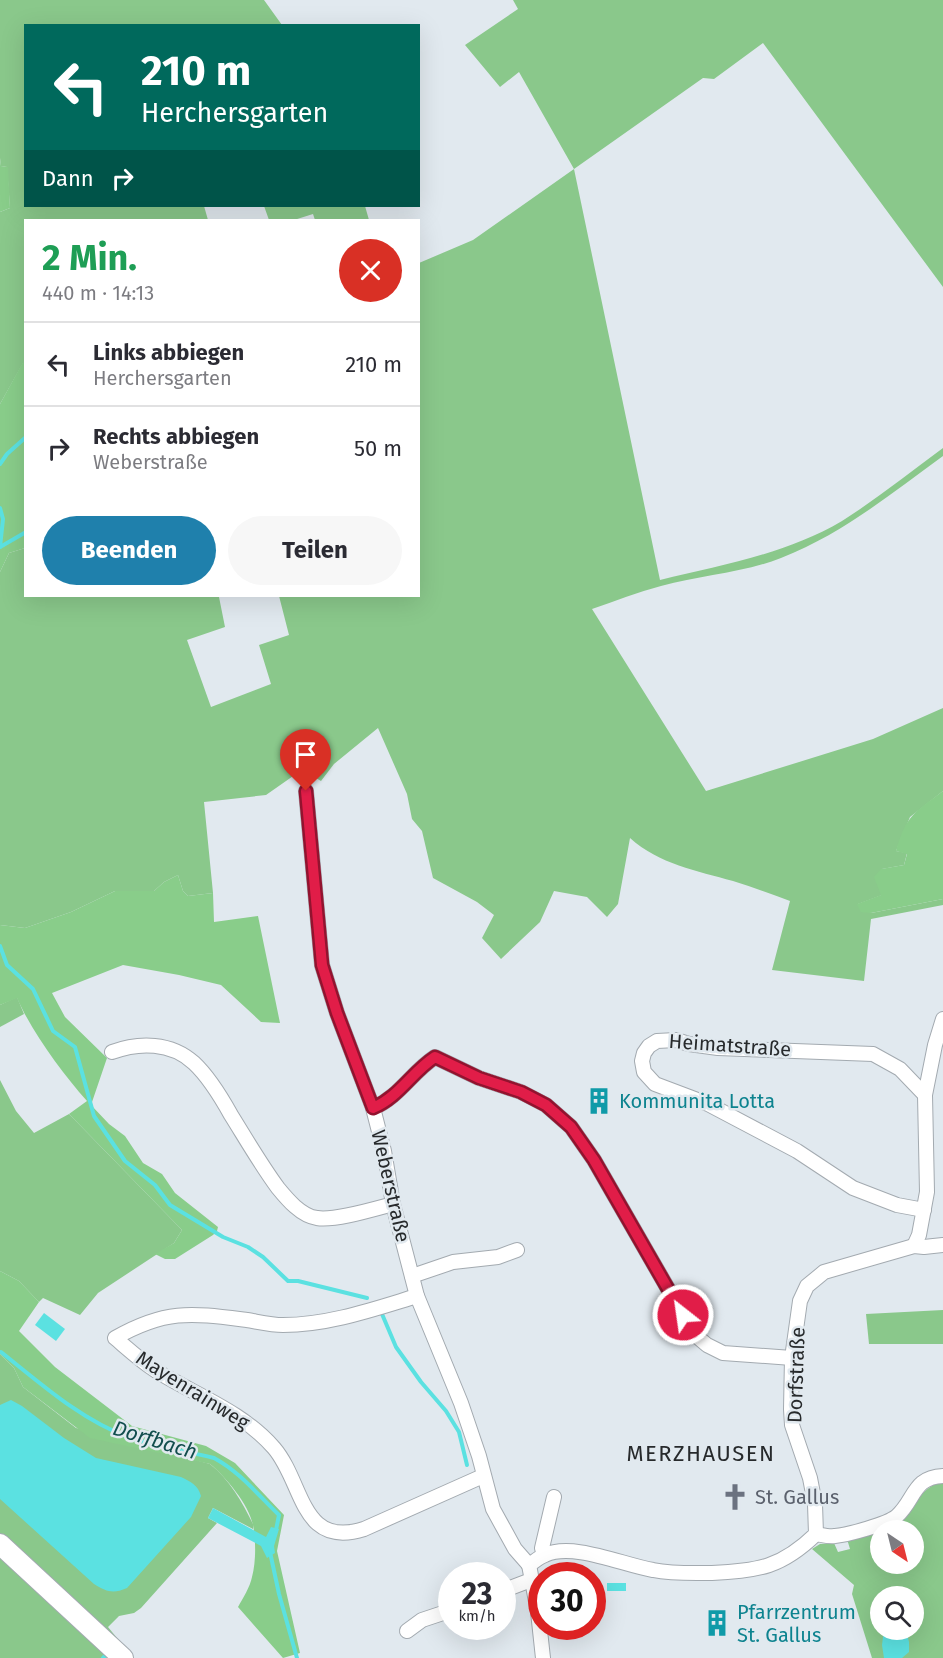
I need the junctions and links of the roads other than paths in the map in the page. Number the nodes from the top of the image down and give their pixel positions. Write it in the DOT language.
graph roads {
  1 [pos="306,791"];
  2 [pos="943,1019"];
  3 [pos="112,1052"];
  4 [pos="925,1095"];
  5 [pos="373,1108"];
  6 [pos="393,1204"];
  7 [pos="924,1210"];
  8 [pos="943,1245"];
  9 [pos="914,1246"];
  10 [pos="517,1250"];
  11 [pos="412,1276"];
  12 [pos="417,1296"];
  13 [pos="792,1358"];
  14 [pos="483,1476"];
  15 [pos="943,1476"];
  16 [pos="554,1497"];
  17 [pos="816,1534"];
  18 [pos="0,1544"];
  19 [pos="544,1555"];
  20 [pos="534,1562"];
  21 [pos="528,1563"];
  22 [pos="438,1615"];
  23 [pos="407,1631"];
  24 [pos="541,1640"];
  25 [pos="123,1658"];
  26 [pos="543,1658"];
  1 -- 5 [label="street, Weberstraße"];
  2 -- 4 [label="street"];
  3 -- 6 [label="street"];
  4 -- 7 [label="street"];
  4 -- 7 [label="street, Heimatstraße"];
  5 -- 6 [label="street, Weberstraße"];
  5 -- 13 [label="street"];
  6 -- 11 [label="street, Weberstraße"];
  7 -- 9 [label="street"];
  8 -- 9 [label="street, Dorfstraße"];
  9 -- 13 [label="street, Dorfstraße"];
  10 -- 11 [label="street"];
  11 -- 12 [label="street, Weberstraße"];
  12 -- 14 [label="street, Weberstraße"];
  12 -- 14 [label="street, Mayenrainweg"];
  13 -- 17 [label="street, Dorfstraße"];
  14 -- 21 [label="street, Weberstraße"];
  15 -- 17 [label="street"];
  16 -- 19 [label="street"];
  17 -- 19 [label="street"];
  18 -- 25 [label="main road"];
  19 -- 20 [label="street"];
  22 -- 23 [label="street"];
  24 -- 26 [label="street"];
}
